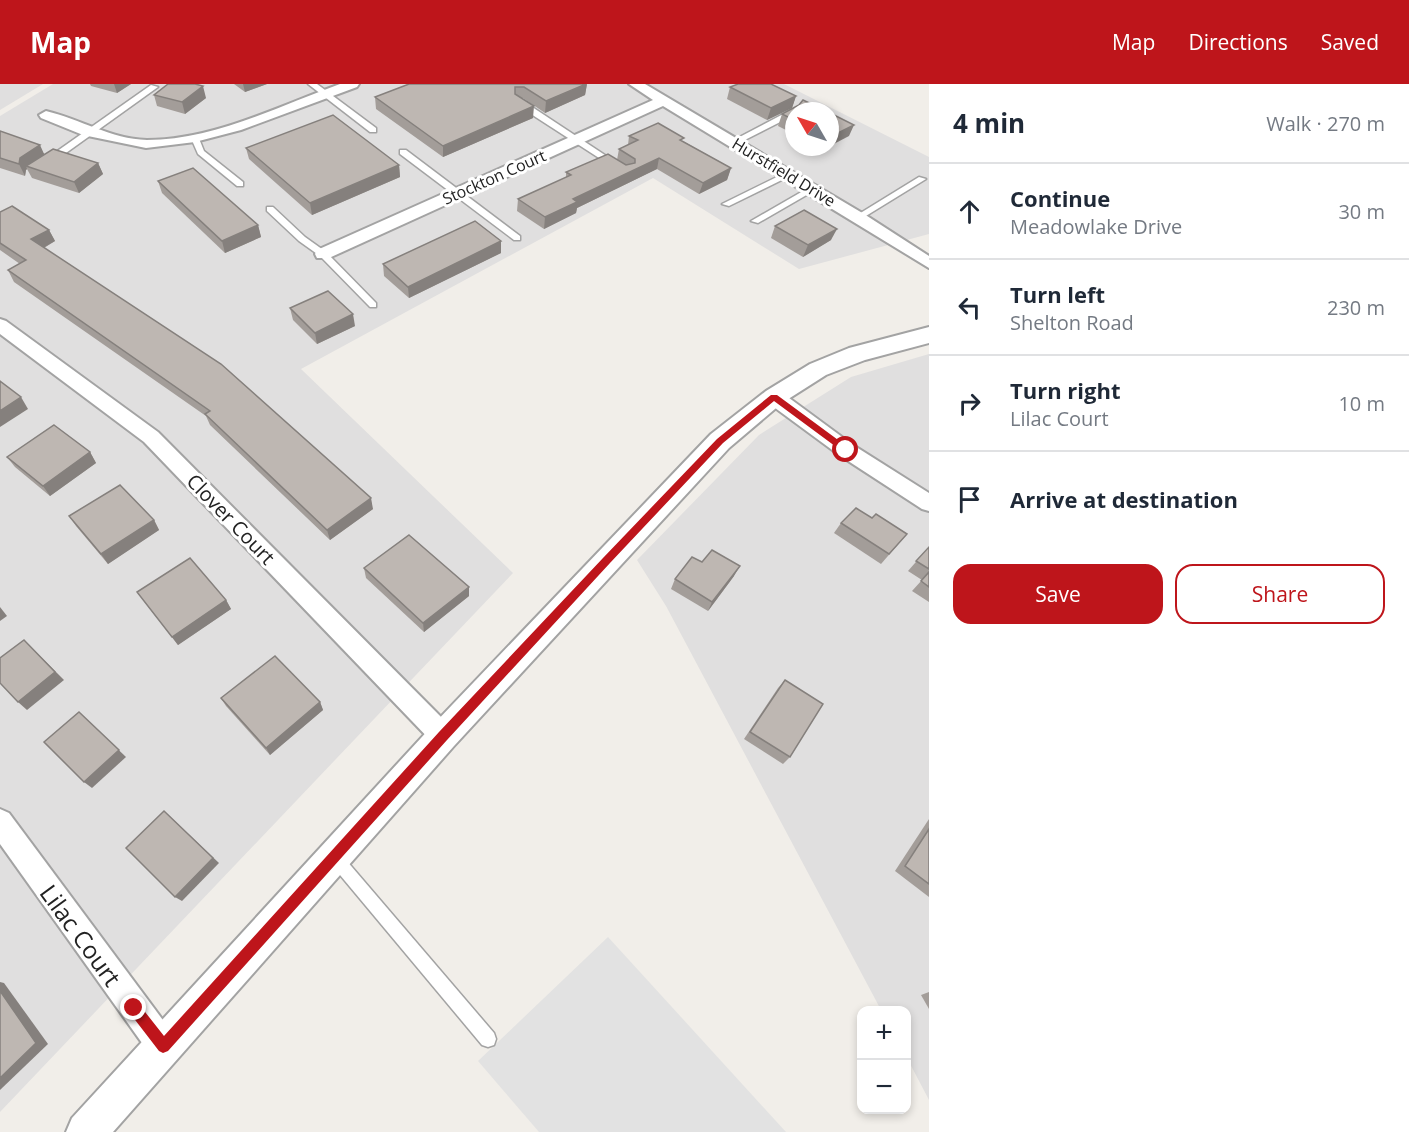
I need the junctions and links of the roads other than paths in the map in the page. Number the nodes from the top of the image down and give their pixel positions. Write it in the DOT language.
graph roads {
  1 [pos="312,84"];
  2 [pos="352,84"];
  3 [pos="636,84"];
  4 [pos="154,87"];
  5 [pos="327,94"];
  6 [pos="664,100"];
  7 [pos="519,102"];
  8 [pos="46,114"];
  9 [pos="785,116"];
  10 [pos="374,130"];
  11 [pos="91,133"];
  12 [pos="195,138"];
  13 [pos="578,139"];
  14 [pos="734,142"];
  15 [pos="403,152"];
  16 [pos="38,168"];
  17 [pos="628,173"];
  18 [pos="788,175"];
  19 [pos="922,179"];
  20 [pos="240,184"];
  21 [pos="813,189"];
  22 [pos="457,194"];
  23 [pos="726,204"];
  24 [pos="270,209"];
  25 [pos="858,217"];
  26 [pos="755,221"];
  27 [pos="517,238"];
  28 [pos="323,254"];
  29 [pos="929,263"];
  30 [pos="373,305"];
  31 [pos="0,325"];
  32 [pos="929,336"];
  33 [pos="774,397"];
  34 [pos="929,503"];
  35 [pos="443,736"];
  36 [pos="0,822"];
  37 [pos="334,857"];
  38 [pos="488,1039"];
  39 [pos="163,1046"];
  40 [pos="86,1132"];
  1 -- 5 [label="lane"];
  2 -- 5 [label="street"];
  3 -- 6 [label="street, Hurstfield Drive"];
  4 -- 11 [label="lane"];
  5 -- 10 [label="lane"];
  5 -- 12 [label="street"];
  6 -- 13 [label="street, Stockton Court"];
  6 -- 14 [label="street, Hurstfield Drive"];
  7 -- 13 [label="lane"];
  8 -- 11 [label="street"];
  9 -- 14 [label="lane"];
  11 -- 12 [label="street"];
  11 -- 16 [label="lane"];
  12 -- 20 [label="lane"];
  13 -- 17 [label="lane"];
  13 -- 22 [label="street, Stockton Court"];
  14 -- 18 [label="street, Hurstfield Drive"];
  15 -- 22 [label="lane"];
  18 -- 21 [label="street, Hurstfield Drive"];
  18 -- 23 [label="lane"];
  19 -- 25 [label="lane"];
  21 -- 25 [label="street, Hurstfield Drive"];
  21 -- 26 [label="lane"];
  22 -- 27 [label="lane"];
  22 -- 28 [label="street, Stockton Court"];
  24 -- 28 [label="lane"];
  25 -- 29 [label="street, Hurstfield Drive"];
  28 -- 30 [label="lane"];
  31 -- 35 [label="street, Clover Court"];
  32 -- 33 [label="street"];
  33 -- 34 [label="street"];
  33 -- 35 [label="street"];
  35 -- 37 [label="street"];
  36 -- 39 [label="street, Lilac Court"];
  37 -- 38 [label="lane"];
  37 -- 39 [label="street"];
  39 -- 40 [label="street"];
}
